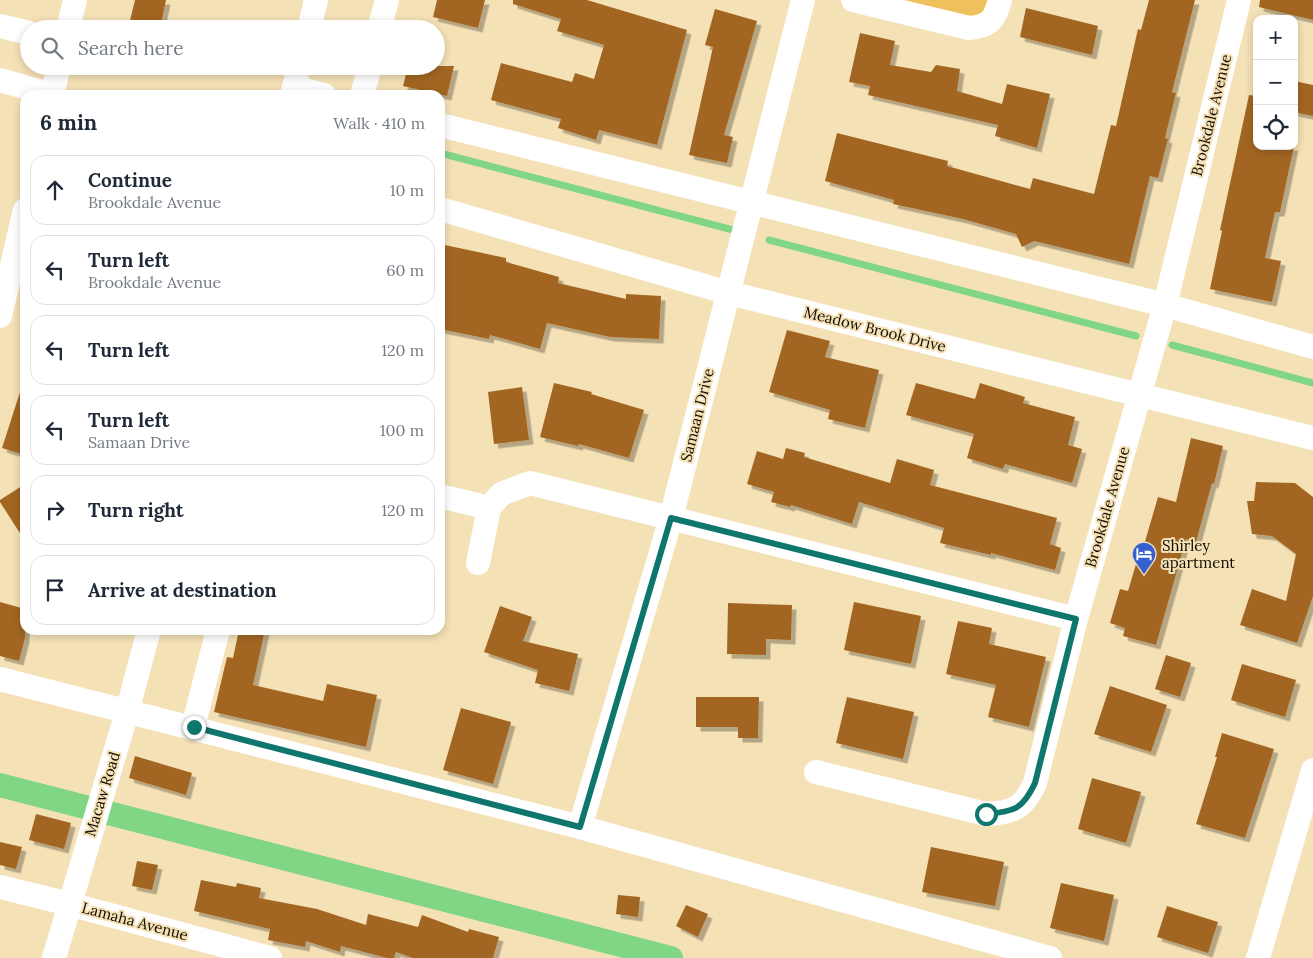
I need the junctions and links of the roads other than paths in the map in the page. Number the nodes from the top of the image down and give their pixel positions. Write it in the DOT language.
graph roads {
  1 [pos="75,0"];
  2 [pos="316,0"];
  3 [pos="387,0"];
  4 [pos="803,0"];
  5 [pos="853,0"];
  6 [pos="1000,0"];
  7 [pos="1240,0"];
  8 [pos="70,20"];
  9 [pos="311,20"];
  10 [pos="382,20"];
  11 [pos="0,26"];
  12 [pos="20,31"];
  13 [pos="57,75"];
  14 [pos="368,75"];
  15 [pos="0,80"];
  16 [pos="295,83"];
  17 [pos="35,90"];
  18 [pos="54,90"];
  19 [pos="312,90"];
  20 [pos="363,90"];
  21 [pos="445,126"];
  22 [pos="751,203"];
  23 [pos="445,211"];
  24 [pos="20,231"];
  25 [pos="729,293"];
  26 [pos="1165,305"];
  27 [pos="0,316"];
  28 [pos="1313,346"];
  29 [pos="1138,395"];
  30 [pos="1313,438"];
  31 [pos="445,497"];
  32 [pos="489,508"];
  33 [pos="671,518"];
  34 [pos="478,563"];
  35 [pos="1076,619"];
  36 [pos="148,635"];
  37 [pos="217,635"];
  38 [pos="0,679"];
  39 [pos="127,712"];
  40 [pos="194,727"];
  41 [pos="1313,770"];
  42 [pos="816,772"];
  43 [pos="580,827"];
  44 [pos="0,887"];
  45 [pos="70,904"];
  46 [pos="54,958"];
  47 [pos="270,958"];
  48 [pos="1050,958"];
  49 [pos="1258,958"];
  1 -- 8 [label="street"];
  2 -- 9 [label="street"];
  3 -- 10 [label="street"];
  4 -- 22 [label="street, Samaan Drive"];
  5 -- 6 [label="street"];
  7 -- 26 [label="street, Brookdale Avenue"];
  11 -- 12 [label="street"];
  13 -- 18 [label="street"];
  14 -- 20 [label="street"];
  15 -- 17 [label="street"];
  16 -- 19 [label="street"];
  21 -- 22 [label="street"];
  22 -- 25 [label="street, Samaan Drive"];
  22 -- 26 [label="street"];
  23 -- 25 [label="street, Meadow Brook Drive"];
  24 -- 27 [label="street"];
  25 -- 29 [label="street, Meadow Brook Drive"];
  25 -- 33 [label="street, Samaan Drive"];
  26 -- 28 [label="street"];
  26 -- 29 [label="street, Brookdale Avenue"];
  29 -- 30 [label="street, Meadow Brook Drive"];
  29 -- 35 [label="street, Brookdale Avenue"];
  31 -- 32 [label="street"];
  32 -- 33 [label="street"];
  32 -- 34 [label="street"];
  33 -- 35 [label="street"];
  33 -- 43 [label="street, Samaan Drive"];
  35 -- 42 [label="street, Brookdale Avenue"];
  36 -- 39 [label="street, Macaw Road"];
  37 -- 40 [label="street"];
  38 -- 39 [label="street"];
  39 -- 40 [label="street"];
  39 -- 45 [label="street, Macaw Road"];
  40 -- 43 [label="street"];
  41 -- 49 [label="street"];
  43 -- 48 [label="street"];
  44 -- 45 [label="street, Lamaha Avenue"];
  45 -- 46 [label="street, Macaw Road"];
  45 -- 47 [label="street, Lamaha Avenue"];
}
